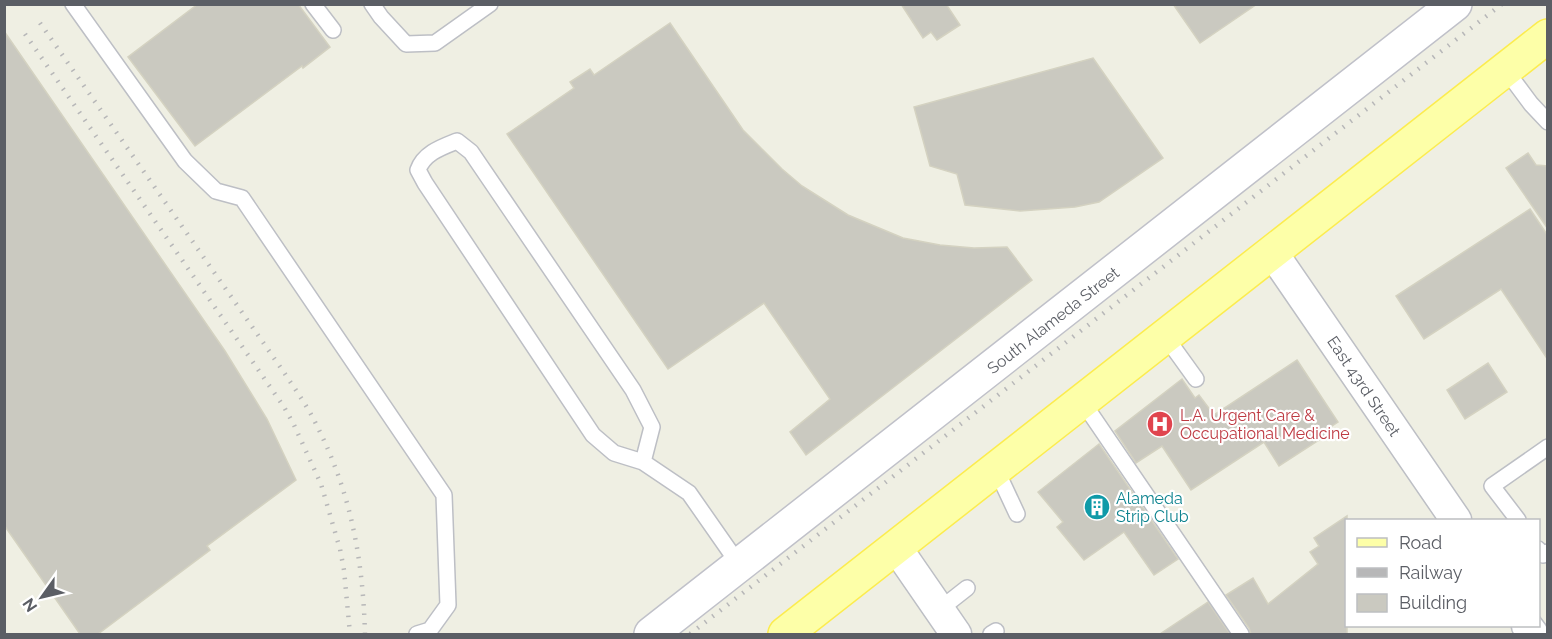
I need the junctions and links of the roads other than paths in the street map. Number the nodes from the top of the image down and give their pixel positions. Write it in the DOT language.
graph roads {
  1 [pos="313,4"];
  2 [pos="372,4"];
  3 [pos="490,4"];
  4 [pos="1455,4"];
  5 [pos="76,6"];
  6 [pos="333,30"];
  7 [pos="1548,36"];
  8 [pos="1505,69"];
  9 [pos="1548,122"];
  10 [pos="1272,252"];
  11 [pos="1165,336"];
  12 [pos="1196,379"];
  13 [pos="1082,401"];
  14 [pos="1548,447"];
  15 [pos="643,462"];
  16 [pos="996,469"];
  17 [pos="1017,514"];
  18 [pos="1454,519"];
  19 [pos="1517,519"];
  20 [pos="896,547"];
  21 [pos="740,566"];
  22 [pos="967,588"];
  23 [pos="939,610"];
  24 [pos="417,634"];
  25 [pos="651,634"];
  26 [pos="785,634"];
  27 [pos="956,634"];
  28 [pos="1241,634"];
  1 -- 6 [label="lane"];
  2 -- 3 [label="lane"];
  4 -- 21 [label="street, South Alameda Street"];
  5 -- 24 [label="lane"];
  7 -- 8 [label="main road"];
  8 -- 9 [label="lane"];
  8 -- 10 [label="main road"];
  10 -- 11 [label="main road"];
  10 -- 18 [label="street, East 43rd Street"];
  11 -- 12 [label="lane"];
  11 -- 13 [label="main road"];
  13 -- 16 [label="main road"];
  13 -- 28 [label="lane"];
  14 -- 19 [label="lane"];
  15 -- 15 [label="lane"];
  15 -- 21 [label="lane"];
  16 -- 17 [label="lane"];
  16 -- 20 [label="main road"];
  20 -- 23 [label="street"];
  20 -- 26 [label="main road"];
  21 -- 25 [label="street, South Alameda Street"];
  22 -- 23 [label="lane"];
  23 -- 27 [label="street"];
}
